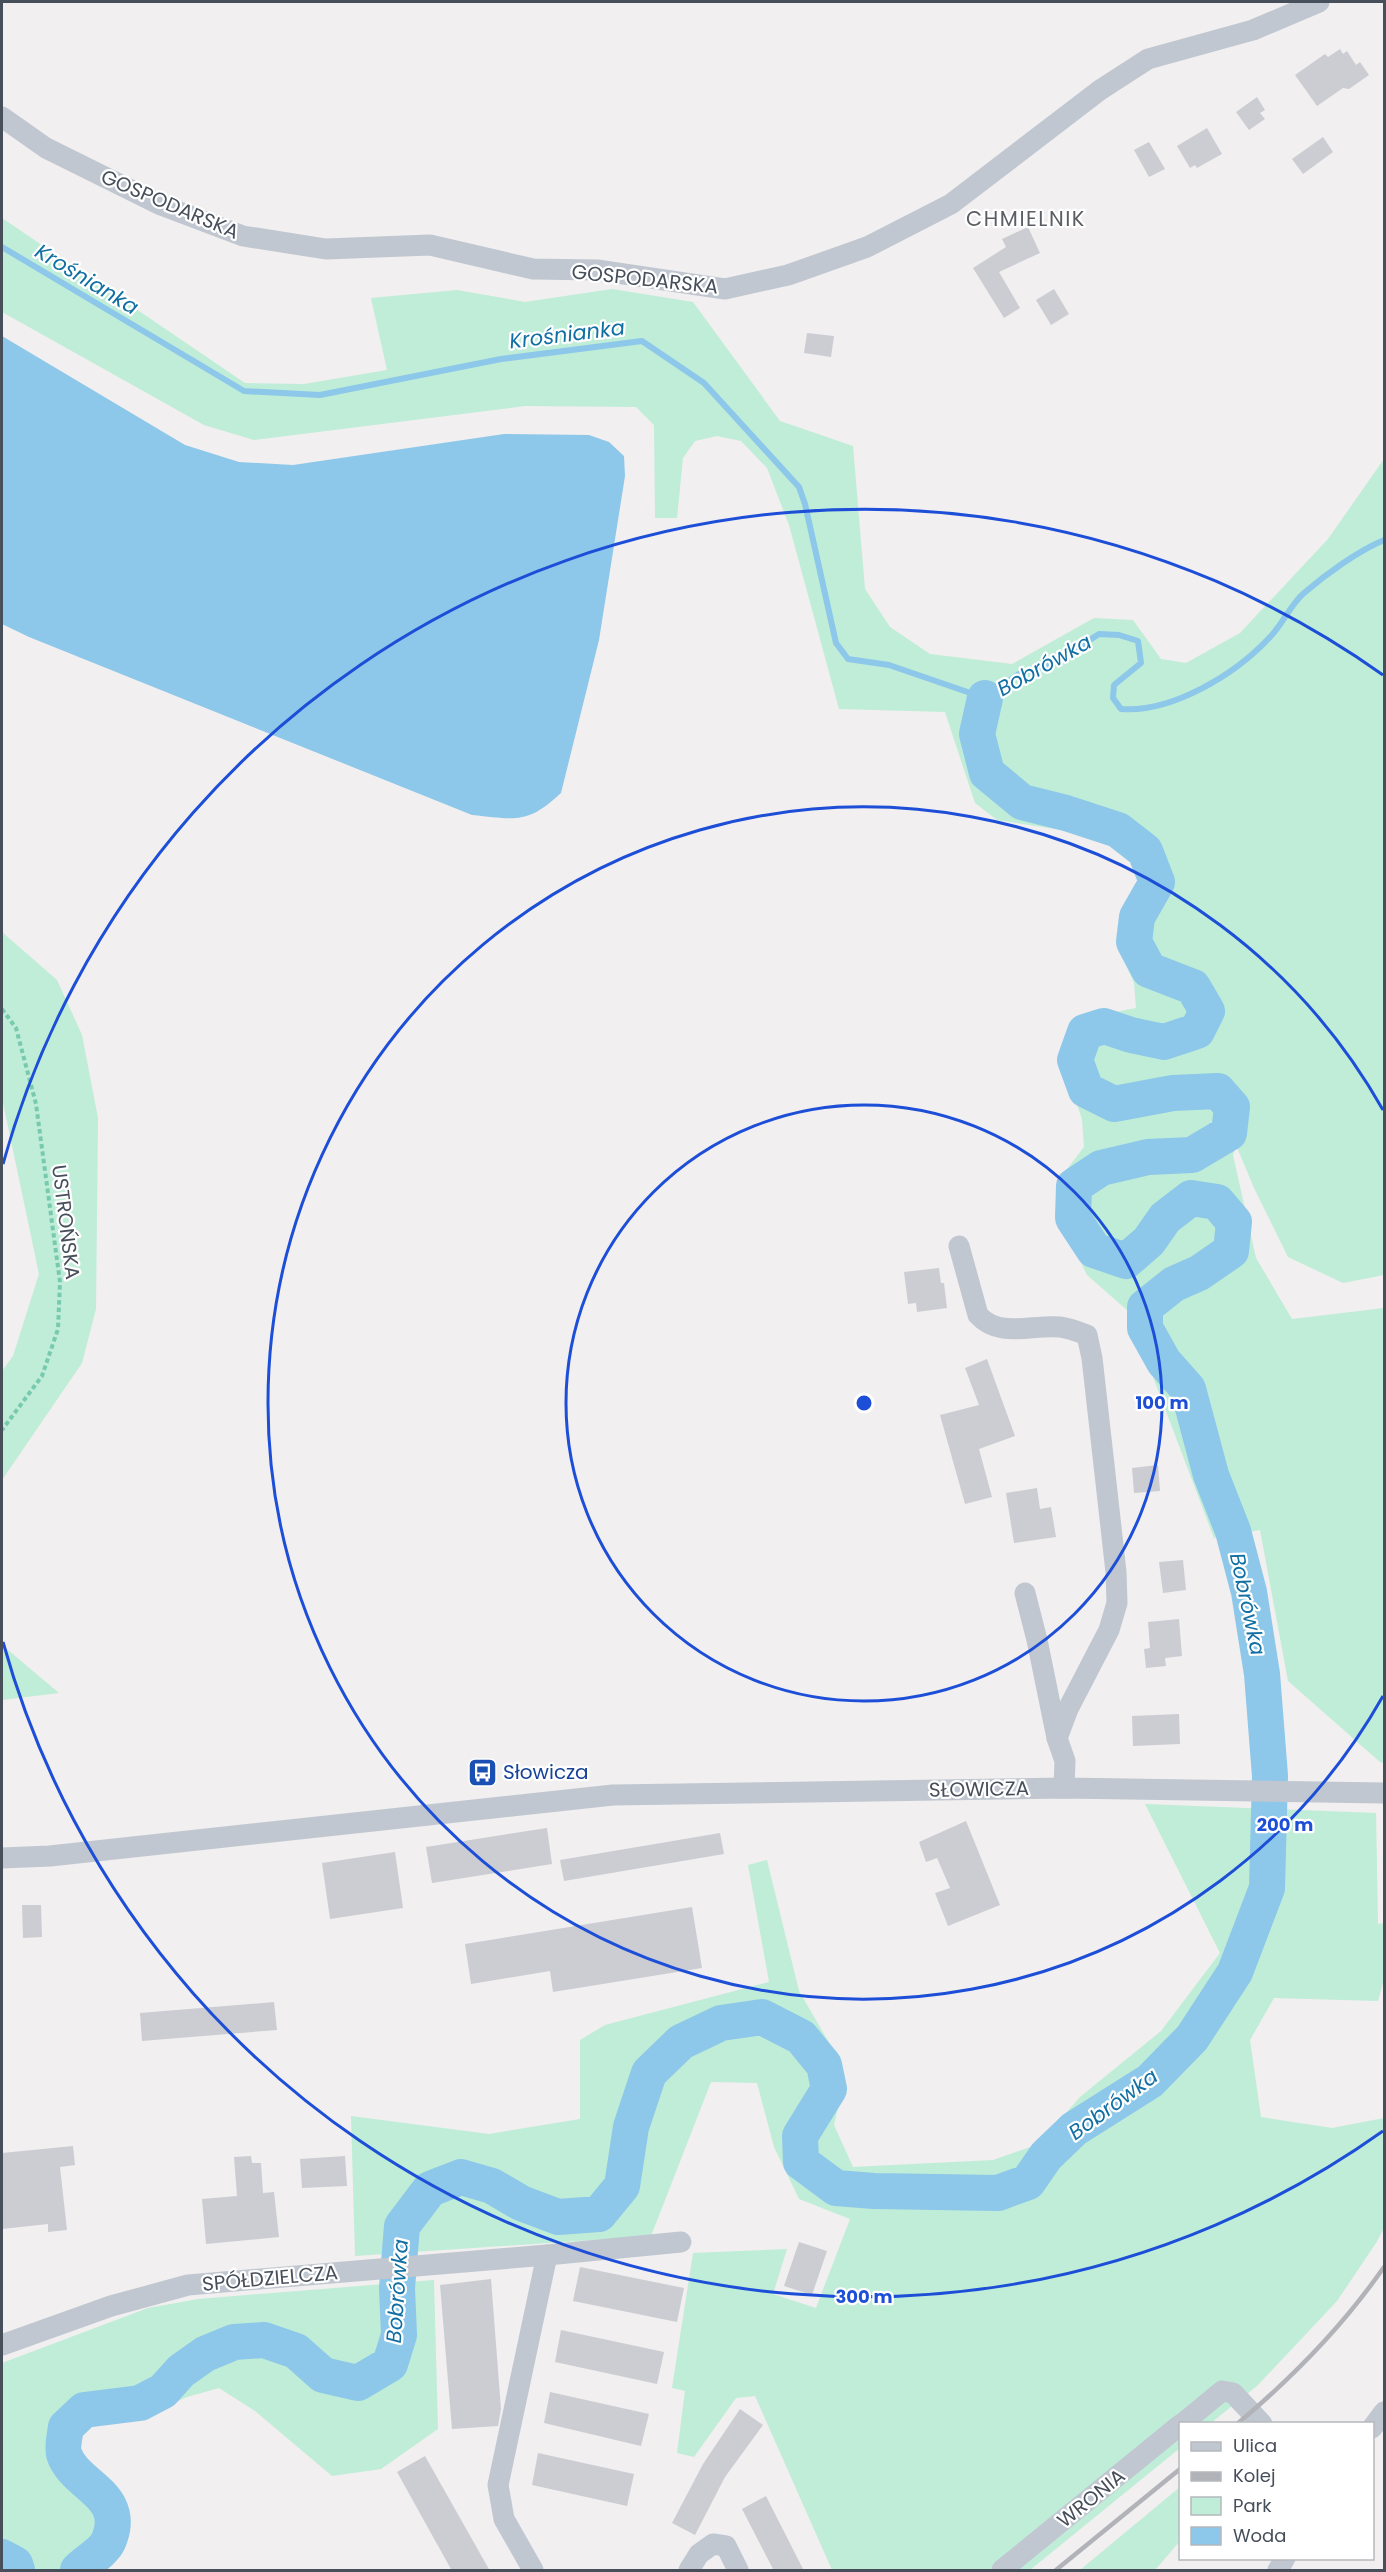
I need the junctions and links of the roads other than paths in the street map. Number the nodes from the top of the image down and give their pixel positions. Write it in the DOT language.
graph roads {
  1 [pos="1319,2"];
  2 [pos="2,117"];
  3 [pos="959,1246"];
  4 [pos="1025,1593"];
  5 [pos="1057,1738"];
  6 [pos="1064,1788"];
  7 [pos="1384,1793"];
  8 [pos="2,1858"];
  9 [pos="681,2242"];
  10 [pos="547,2256"];
  11 [pos="2,2345"];
  12 [pos="1384,2412"];
  13 [pos="1183,2422"];
  14 [pos="1260,2422"];
  15 [pos="1374,2425"];
  16 [pos="1179,2426"];
  17 [pos="533,2571"];
  18 [pos="689,2571"];
  19 [pos="738,2571"];
  20 [pos="1002,2571"];
  1 -- 2 [label="street, GOSPODARSKA"];
  3 -- 5 [label="street"];
  4 -- 5 [label="street"];
  5 -- 6 [label="street"];
  6 -- 7 [label="street, SŁOWICZA"];
  6 -- 8 [label="street, SŁOWICZA"];
  9 -- 10 [label="street, SPÓŁDZIELCZA"];
  10 -- 11 [label="street, SPÓŁDZIELCZA"];
  10 -- 17 [label="street"];
  12 -- 15 [label="street"];
  13 -- 14 [label="street, WRONIA"];
  16 -- 20 [label="street, WRONIA"];
  18 -- 19 [label="street"];
}
